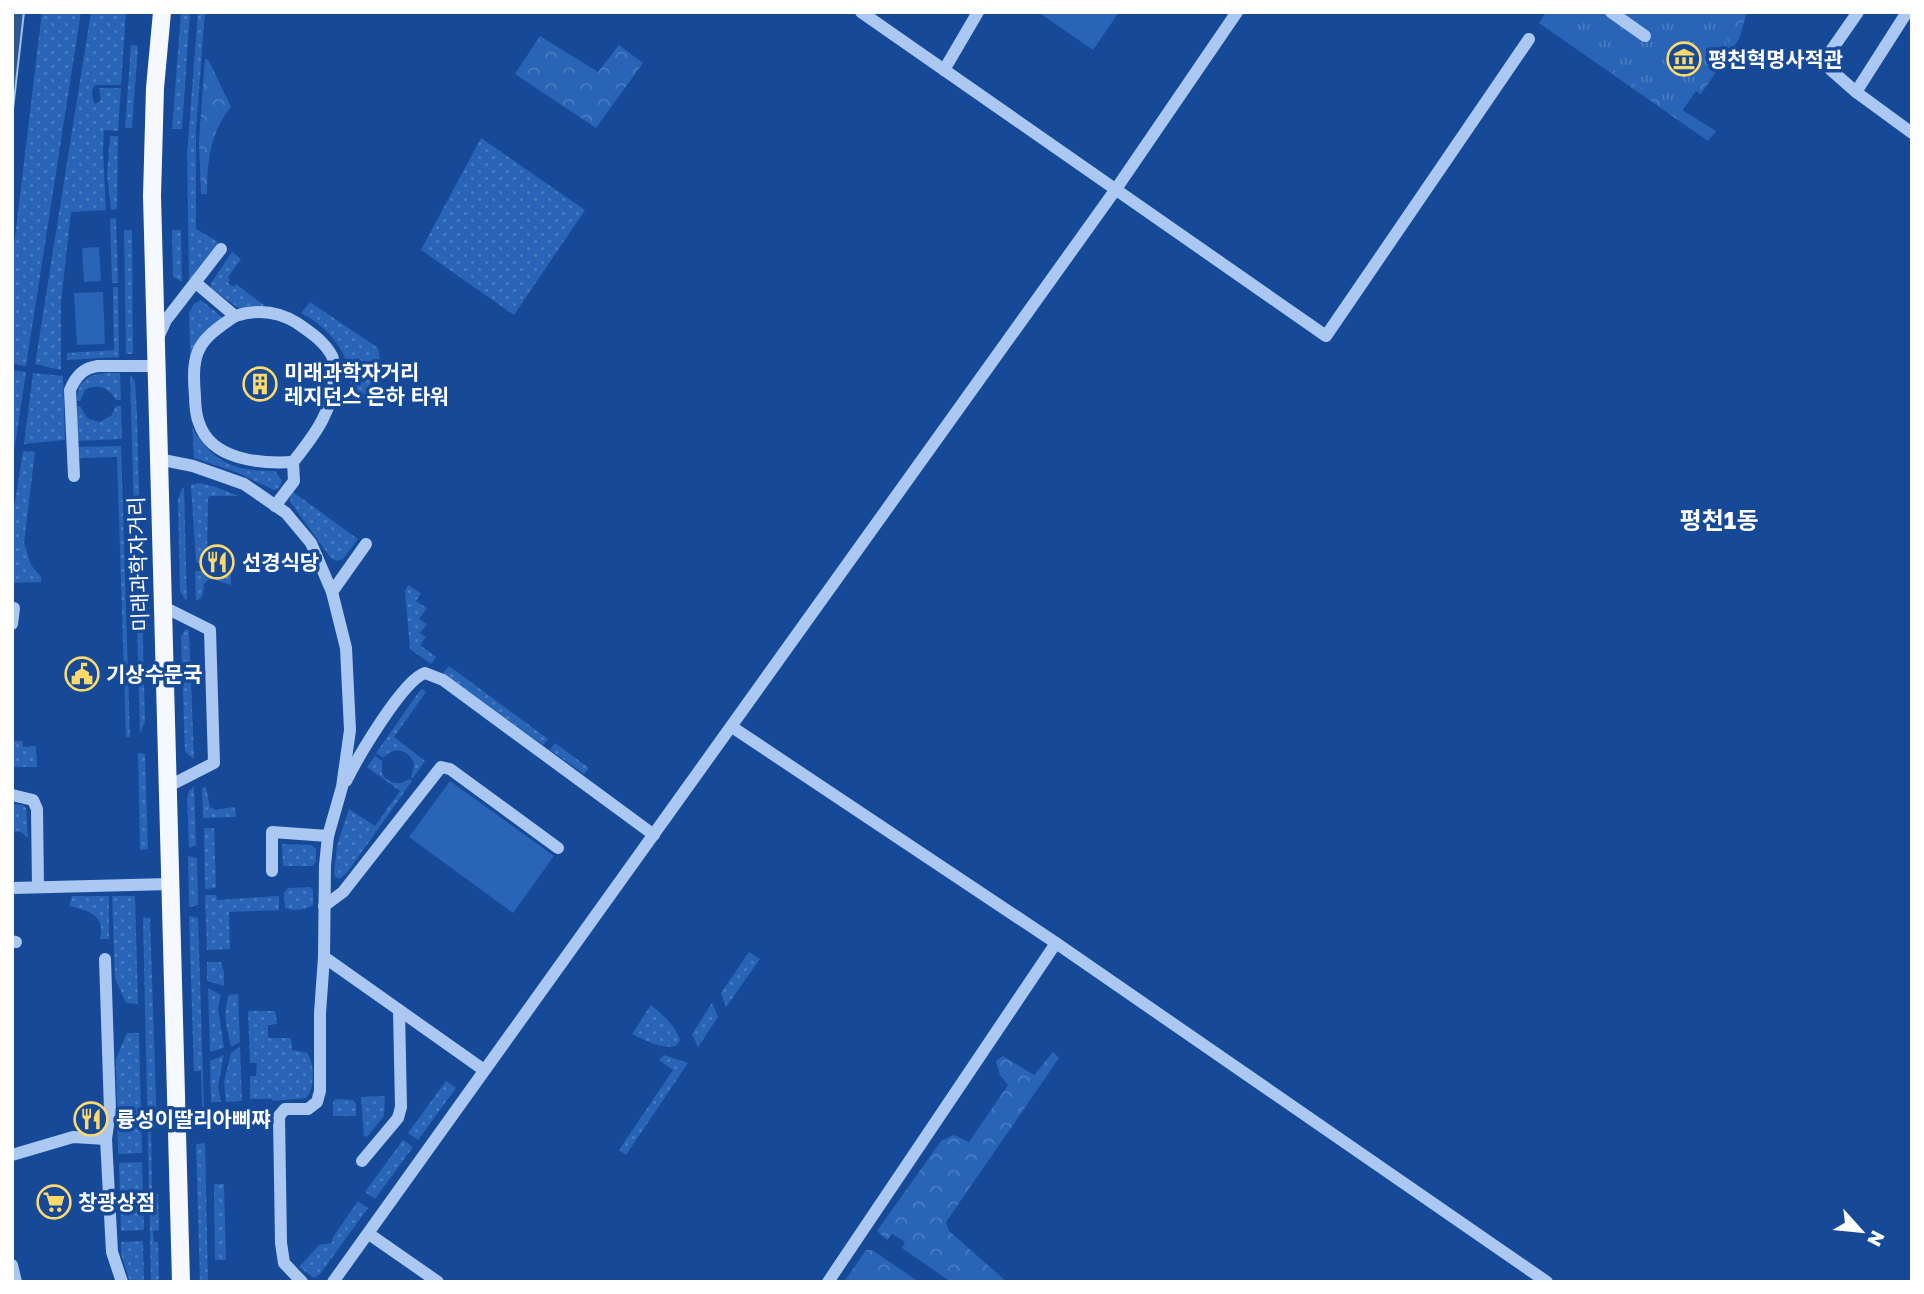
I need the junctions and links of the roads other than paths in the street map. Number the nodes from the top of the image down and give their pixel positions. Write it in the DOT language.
graph roads {
  1 [pos="162,12"];
  2 [pos="861,12"];
  3 [pos="978,12"];
  4 [pos="1237,12"];
  5 [pos="1611,12"];
  6 [pos="1858,12"];
  7 [pos="1907,12"];
  8 [pos="1644,36"];
  9 [pos="1529,39"];
  10 [pos="944,70"];
  11 [pos="1856,92"];
  12 [pos="1912,133"];
  13 [pos="1116,189"];
  14 [pos="221,249"];
  15 [pos="195,284"];
  16 [pos="236,316"];
  17 [pos="156,344"];
  18 [pos="156,366"];
  19 [pos="158,459"];
  20 [pos="293,463"];
  21 [pos="74,476"];
  22 [pos="275,506"];
  23 [pos="366,544"];
  24 [pos="332,592"];
  25 [pos="162,606"];
  26 [pos="14,608"];
  27 [pos="12,624"];
  28 [pos="732,727"];
  29 [pos="342,787"];
  30 [pos="167,788"];
  31 [pos="12,795"];
  32 [pos="654,835"];
  33 [pos="328,836"];
  34 [pos="558,848"];
  35 [pos="272,871"];
  36 [pos="170,884"];
  37 [pos="38,887"];
  38 [pos="12,888"];
  39 [pos="324,906"];
  40 [pos="1056,943"];
  41 [pos="324,957"];
  42 [pos="105,959"];
  43 [pos="399,1010"];
  44 [pos="484,1070"];
  45 [pos="106,1139"];
  46 [pos="12,1155"];
  47 [pos="362,1161"];
  48 [pos="369,1234"];
  49 [pos="12,1265"];
  50 [pos="16,1282"];
  51 [pos="122,1282"];
  52 [pos="181,1282"];
  53 [pos="302,1282"];
  54 [pos="333,1282"];
  55 [pos="438,1282"];
  56 [pos="828,1282"];
  57 [pos="1547,1282"];
  1 -- 17 [label="main road, 미래과학자거리"];
  2 -- 10 [label="street"];
  3 -- 10 [label="street"];
  4 -- 13 [label="street"];
  5 -- 8 [label="street"];
  6 -- 11 [label="street"];
  7 -- 11 [label="street"];
  9 -- 13 [label="street"];
  10 -- 13 [label="street"];
  11 -- 12 [label="street"];
  13 -- 28 [label="street"];
  14 -- 15 [label="street"];
  15 -- 16 [label="street"];
  15 -- 17 [label="street"];
  16 -- 20 [label="street"];
  16 -- 20 [label="street"];
  17 -- 18 [label="main road, 미래과학자거리"];
  18 -- 19 [label="main road, 미래과학자거리"];
  18 -- 21 [label="street"];
  19 -- 22 [label="street"];
  19 -- 25 [label="main road, 미래과학자거리"];
  20 -- 22 [label="street"];
  22 -- 24 [label="street"];
  23 -- 24 [label="street"];
  24 -- 29 [label="street"];
  25 -- 30 [label="main road, 미래과학자거리"];
  25 -- 30 [label="street"];
  26 -- 27 [label="street"];
  28 -- 32 [label="street"];
  28 -- 40 [label="street"];
  29 -- 32 [label="street"];
  29 -- 33 [label="street"];
  30 -- 36 [label="main road, 미래과학자거리"];
  31 -- 37 [label="street"];
  32 -- 44 [label="street"];
  33 -- 35 [label="street"];
  33 -- 39 [label="street"];
  34 -- 39 [label="street"];
  36 -- 37 [label="street"];
  36 -- 52 [label="main road, 미래과학자거리"];
  37 -- 38 [label="street"];
  39 -- 41 [label="street"];
  40 -- 56 [label="street"];
  40 -- 57 [label="street"];
  41 -- 43 [label="street"];
  41 -- 53 [label="street"];
  42 -- 45 [label="street"];
  43 -- 44 [label="street"];
  43 -- 47 [label="street"];
  44 -- 48 [label="street"];
  45 -- 46 [label="street"];
  45 -- 51 [label="street"];
  48 -- 54 [label="street"];
  48 -- 55 [label="street"];
  49 -- 50 [label="street"];
}
